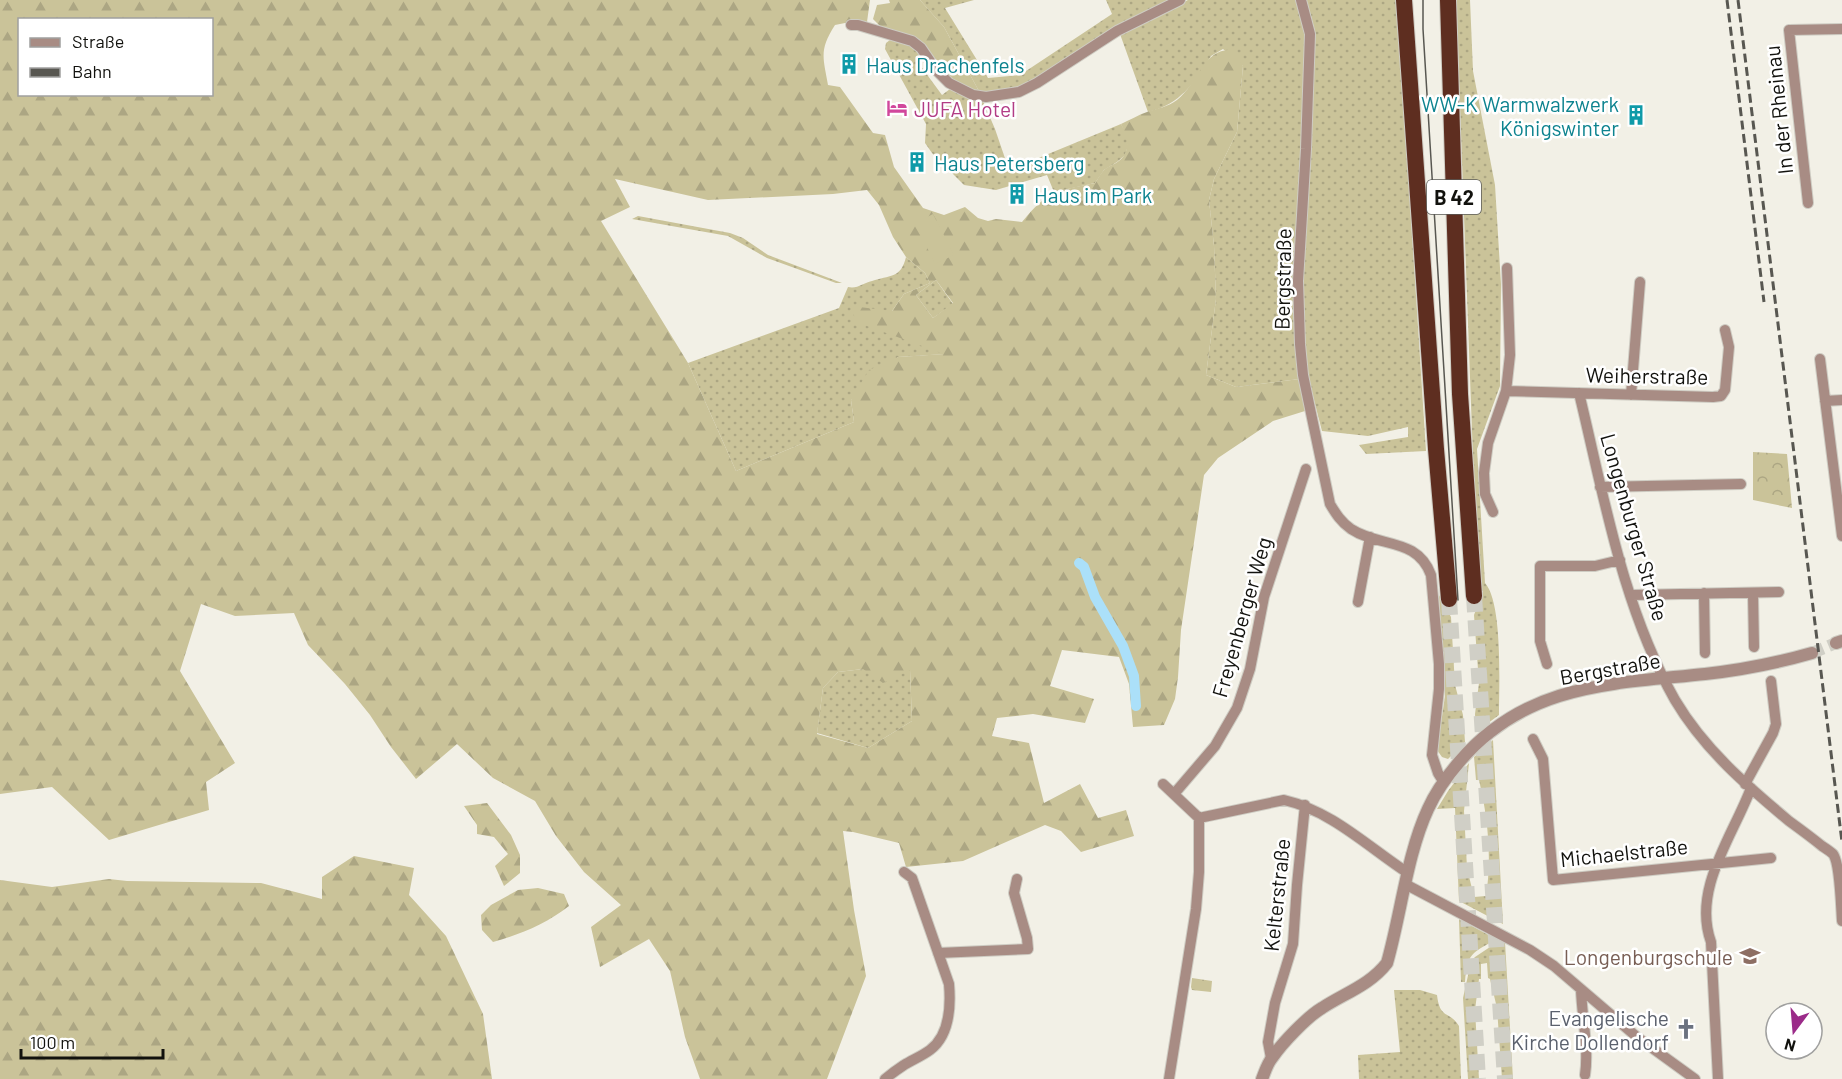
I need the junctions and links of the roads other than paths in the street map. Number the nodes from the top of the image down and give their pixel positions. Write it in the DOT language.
graph roads {
  1 [pos="1180,0"];
  2 [pos="1301,0"];
  3 [pos="1404,0"];
  4 [pos="1448,0"];
  5 [pos="851,25"];
  6 [pos="1842,29"];
  7 [pos="1808,203"];
  8 [pos="1507,268"];
  9 [pos="1640,282"];
  10 [pos="1725,330"];
  11 [pos="1820,359"];
  12 [pos="1506,390"];
  13 [pos="1579,393"];
  14 [pos="1631,394"];
  15 [pos="1842,400"];
  16 [pos="1825,401"];
  17 [pos="1306,469"];
  18 [pos="1741,484"];
  19 [pos="1600,487"];
  20 [pos="1493,512"];
  21 [pos="1370,537"];
  22 [pos="1842,537"];
  23 [pos="1620,560"];
  24 [pos="1779,592"];
  25 [pos="1704,593"];
  26 [pos="1753,593"];
  27 [pos="1632,595"];
  28 [pos="1474,596"];
  29 [pos="1449,599"];
  30 [pos="1358,602"];
  31 [pos="1754,647"];
  32 [pos="1705,653"];
  33 [pos="1812,653"];
  34 [pos="1548,664"];
  35 [pos="1664,678"];
  36 [pos="1771,681"];
  37 [pos="1533,739"];
  38 [pos="1443,781"];
  39 [pos="1163,784"];
  40 [pos="1748,786"];
  41 [pos="1174,794"];
  42 [pos="1305,805"];
  43 [pos="1199,818"];
  44 [pos="1771,858"];
  45 [pos="1718,862"];
  46 [pos="904,872"];
  47 [pos="1407,878"];
  48 [pos="1017,879"];
  49 [pos="1842,921"];
  50 [pos="938,952"];
  51 [pos="1581,990"];
  52 [pos="1271,1058"];
  53 [pos="1585,1075"];
  54 [pos="885,1079"];
  55 [pos="1169,1079"];
  56 [pos="1262,1079"];
  57 [pos="1695,1079"];
  58 [pos="1718,1079"];
  1 -- 5 [label="street"];
  2 -- 21 [label="street, Bergstraße"];
  3 -- 29 [label="highway, B 42"];
  4 -- 28 [label="highway, B 42"];
  6 -- 7 [label="street, In der Rheinau"];
  8 -- 12 [label="street"];
  9 -- 14 [label="street"];
  10 -- 14 [label="street, Weiherstraße"];
  11 -- 16 [label="street"];
  12 -- 13 [label="street, Weiherstraße"];
  12 -- 20 [label="street"];
  13 -- 14 [label="street, Weiherstraße"];
  13 -- 19 [label="street, Longenburger Straße"];
  15 -- 16 [label="street"];
  16 -- 22 [label="street"];
  17 -- 41 [label="street, Freyenberger Weg"];
  18 -- 19 [label="street"];
  19 -- 23 [label="street, Longenburger Straße"];
  21 -- 30 [label="street"];
  21 -- 38 [label="street, Bergstraße"];
  23 -- 27 [label="street, Longenburger Straße"];
  23 -- 34 [label="street"];
  24 -- 26 [label="street"];
  25 -- 26 [label="street"];
  25 -- 27 [label="street"];
  25 -- 32 [label="street"];
  26 -- 31 [label="street"];
  27 -- 35 [label="street, Longenburger Straße"];
  33 -- 35 [label="street, Bergstraße"];
  35 -- 38 [label="street, Bergstraße"];
  35 -- 40 [label="street, Longenburger Straße"];
  36 -- 40 [label="street"];
  37 -- 45 [label="street, Michaelstraße"];
  38 -- 47 [label="street, Bergstraße"];
  39 -- 41 [label="street"];
  40 -- 45 [label="street"];
  40 -- 49 [label="street, Longenburger Straße"];
  41 -- 43 [label="street"];
  42 -- 43 [label="street"];
  42 -- 47 [label="street"];
  42 -- 52 [label="street, Kelterstraße"];
  43 -- 55 [label="street"];
  44 -- 45 [label="street, Michaelstraße"];
  45 -- 58 [label="street"];
  46 -- 50 [label="street"];
  47 -- 51 [label="street"];
  47 -- 52 [label="street, Bergstraße"];
  48 -- 50 [label="street"];
  50 -- 54 [label="street"];
  51 -- 53 [label="street"];
  51 -- 57 [label="street"];
  52 -- 56 [label="street, Bergstraße"];
}
